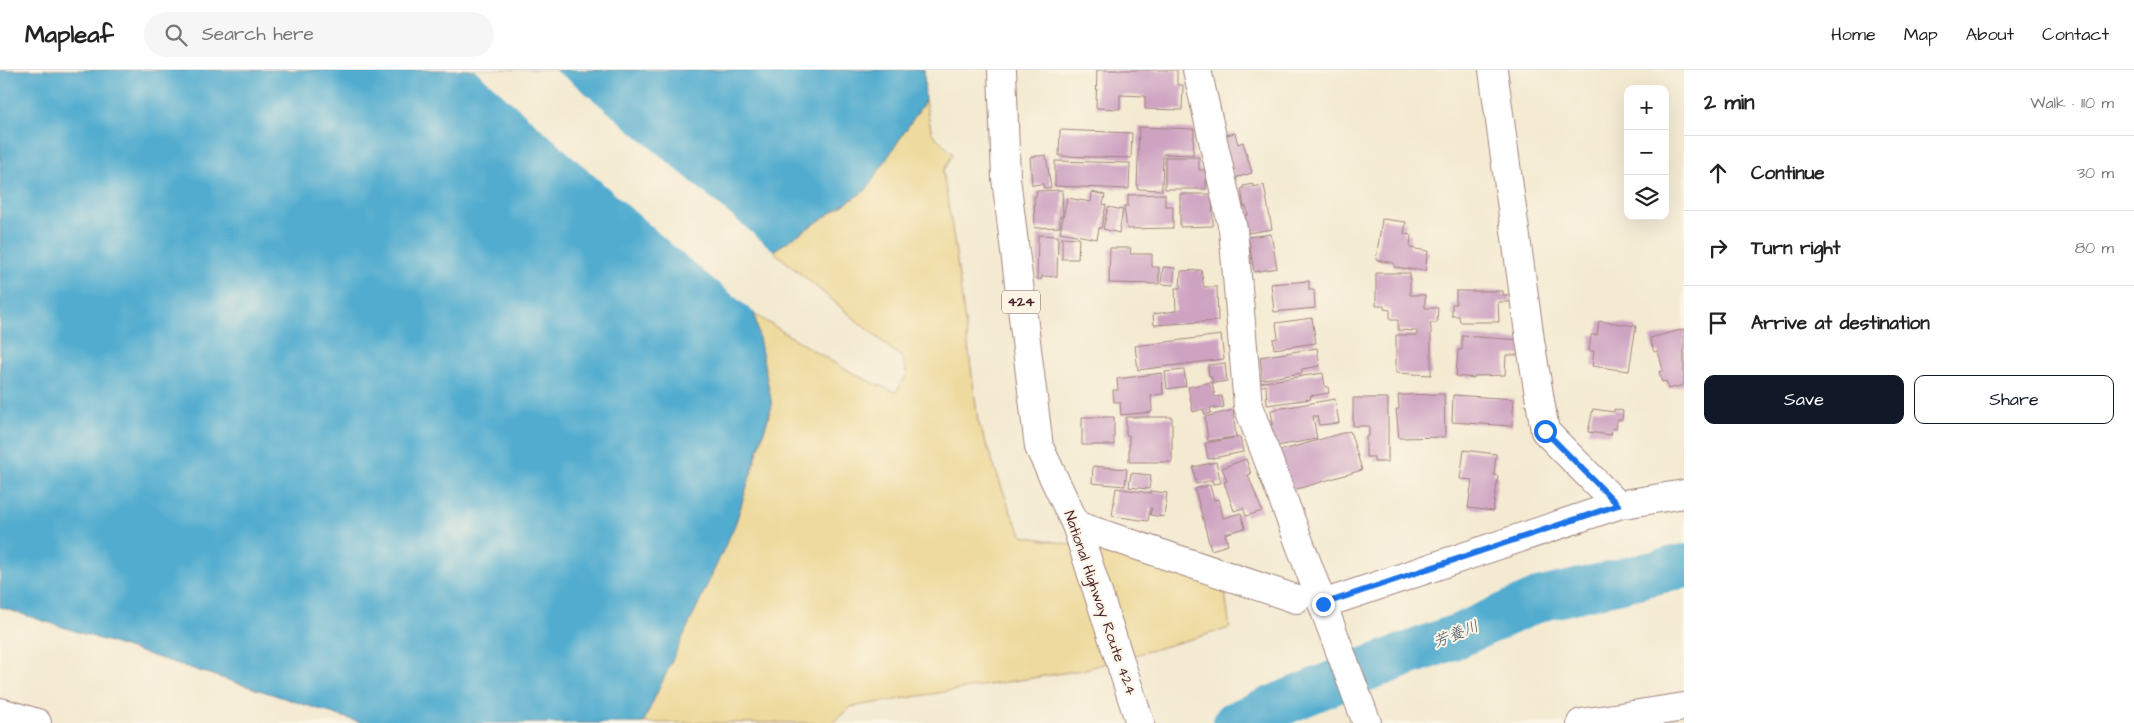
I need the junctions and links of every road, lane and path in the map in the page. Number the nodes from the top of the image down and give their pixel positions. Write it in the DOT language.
graph roads {
  1 [pos="1002,70"];
  2 [pos="1493,70"];
  3 [pos="1203,72"];
  4 [pos="1684,494"];
  5 [pos="1618,505"];
  6 [pos="1076,525"];
  7 [pos="1296,600"];
  8 [pos="1323,604"];
  9 [pos="1684,706"];
  10 [pos="0,712"];
  11 [pos="37,723"];
  12 [pos="1140,723"];
  13 [pos="1367,723"];
  14 [pos="1582,723"];
  1 -- 6 [label="main road, National Highway Route 424 / 424"];
  2 -- 5 [label="main road"];
  3 -- 8 [label="main road"];
  4 -- 5 [label="main road"];
  5 -- 8 [label="main road"];
  6 -- 7 [label="main road"];
  6 -- 12 [label="main road, National Highway Route 424 / 424"];
  8 -- 13 [label="main road"];
  9 -- 14 [label="main road"];
  10 -- 11 [label="main road"];
}
